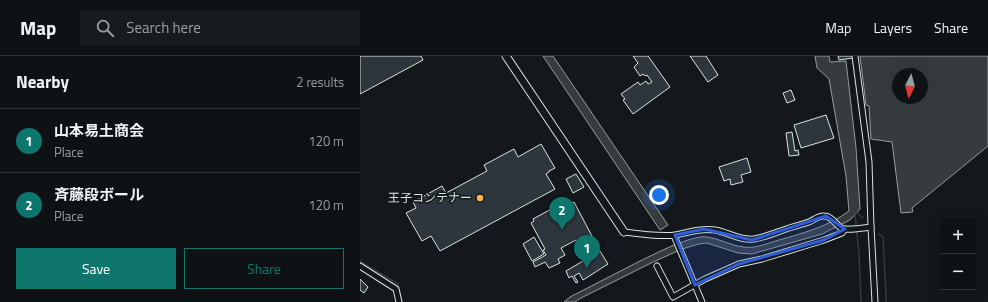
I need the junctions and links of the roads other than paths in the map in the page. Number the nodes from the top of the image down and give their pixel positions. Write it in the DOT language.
graph roads {
  1 [pos="506,56"];
  2 [pos="855,56"];
  3 [pos="871,227"];
  4 [pos="845,228"];
  5 [pos="624,232"];
  6 [pos="675,235"];
  7 [pos="360,266"];
  8 [pos="657,266"];
  9 [pos="695,285"];
  10 [pos="399,302"];
  11 [pos="702,302"];
  12 [pos="874,302"];
  1 -- 5 [label="street"];
  2 -- 3 [label="street"];
  3 -- 4 [label="street"];
  3 -- 12 [label="street"];
  4 -- 6 [label="street"];
  4 -- 9 [label="street"];
  5 -- 6 [label="street"];
  6 -- 9 [label="street"];
  7 -- 10 [label="street"];
  8 -- 9 [label="street"];
  9 -- 11 [label="street"];
}
